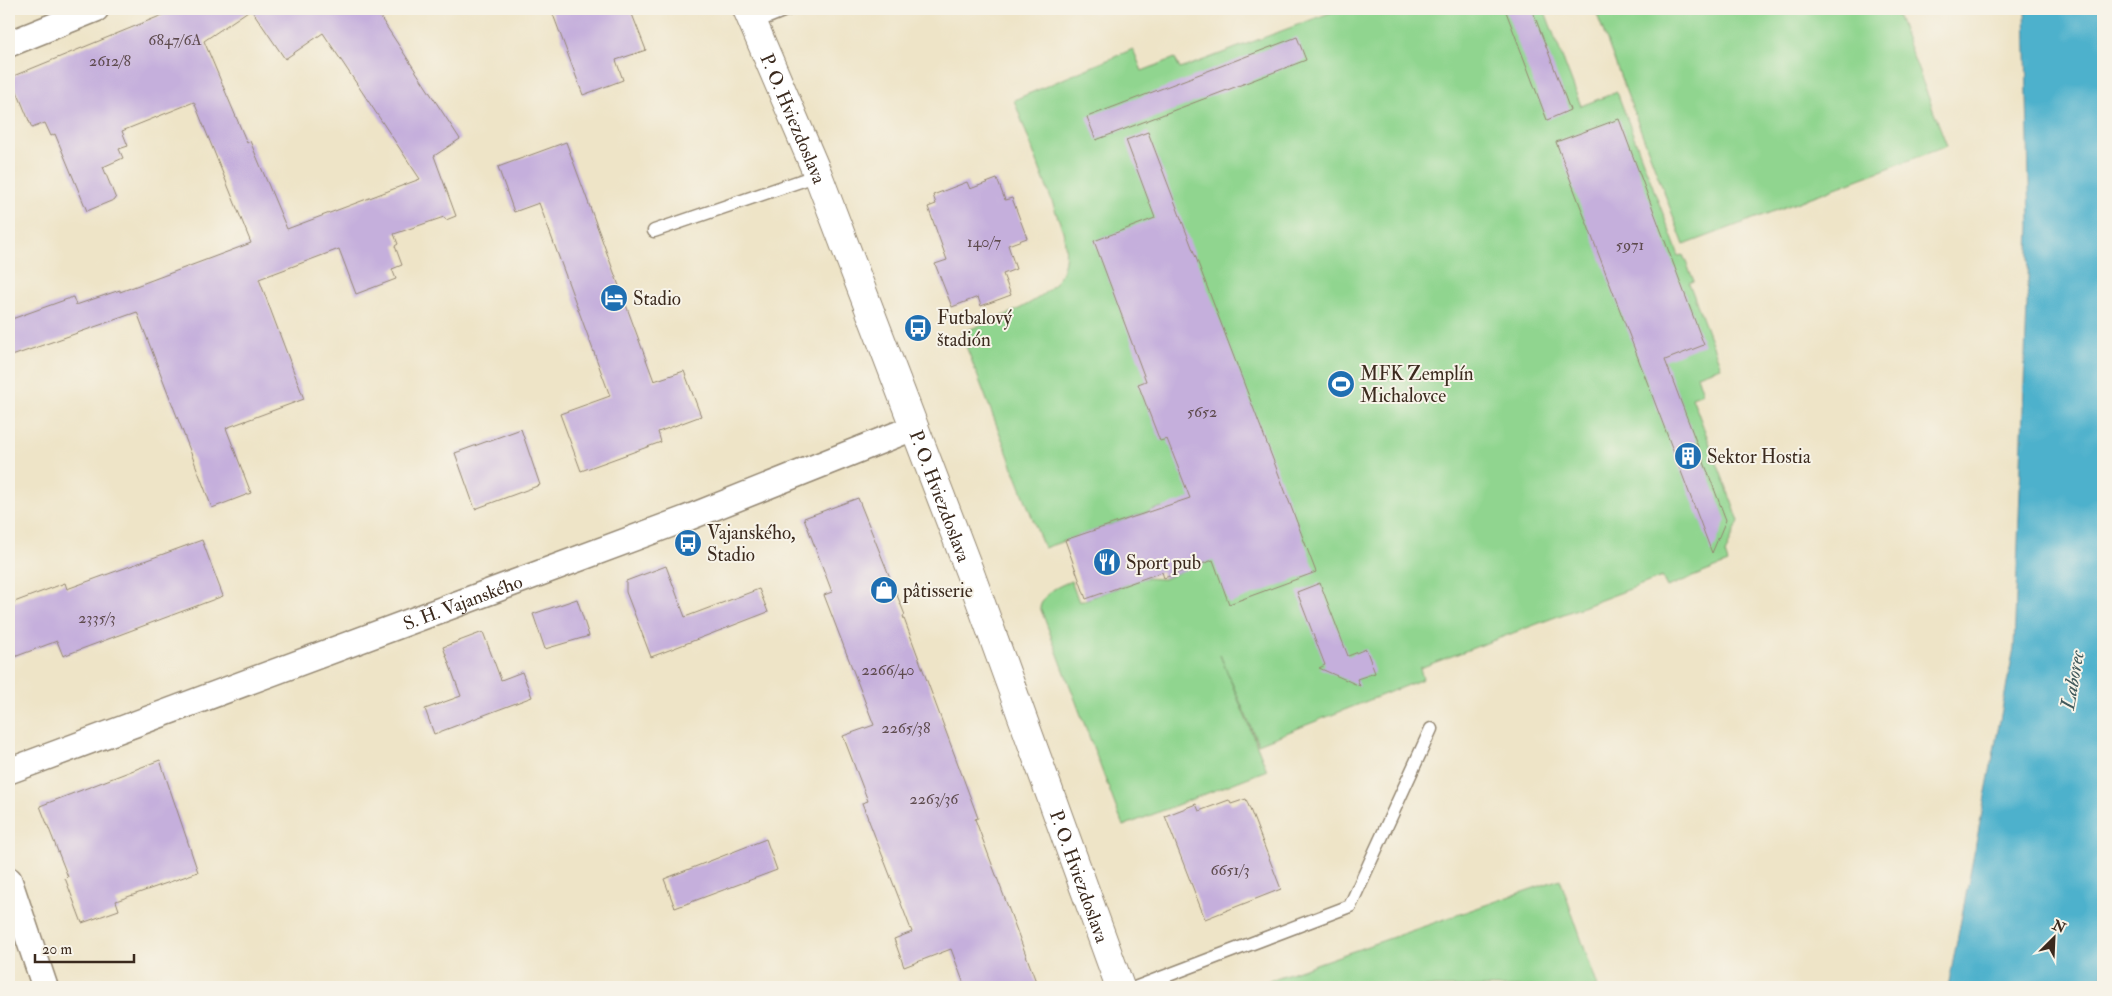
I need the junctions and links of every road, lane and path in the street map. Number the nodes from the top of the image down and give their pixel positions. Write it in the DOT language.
graph roads {
  1 [pos="96,9"];
  2 [pos="788,9"];
  3 [pos="750,16"];
  4 [pos="9,44"];
  5 [pos="818,175"];
  6 [pos="654,230"];
  7 [pos="913,428"];
  8 [pos="1431,729"];
  9 [pos="9,771"];
  10 [pos="9,880"];
  11 [pos="46,987"];
  12 [pos="1120,987"];
  13 [pos="1137,987"];
  1 -- 4 [label="street"];
  2 -- 3 [label="lane"];
  3 -- 5 [label="street, P. O. Hviezdoslava"];
  5 -- 6 [label="lane"];
  5 -- 7 [label="street, P. O. Hviezdoslava"];
  7 -- 9 [label="street, S. H. Vajanského"];
  7 -- 12 [label="street, P. O. Hviezdoslava"];
  8 -- 13 [label="lane"];
  10 -- 11 [label="street"];
}
